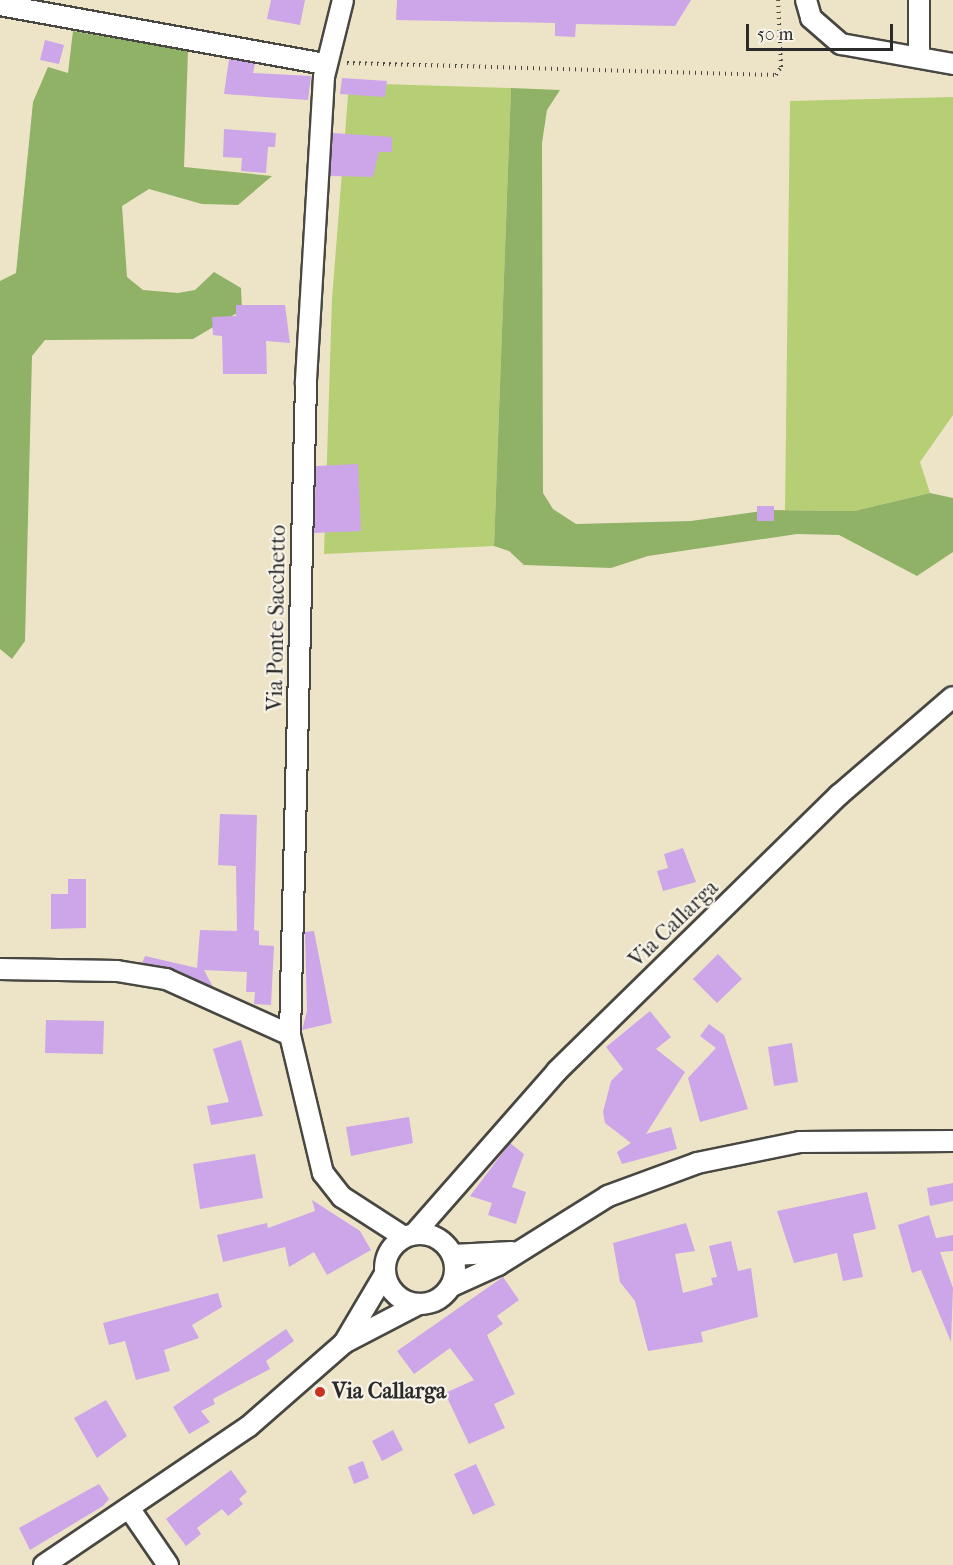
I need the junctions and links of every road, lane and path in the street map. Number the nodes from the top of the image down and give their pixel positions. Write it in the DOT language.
graph roads {
  1 [pos="343,0"];
  2 [pos="777,0"];
  3 [pos="806,0"];
  4 [pos="919,0"];
  5 [pos="0,5"];
  6 [pos="919,57"];
  7 [pos="326,64"];
  8 [pos="953,64"];
  9 [pos="953,697"];
  10 [pos="0,969"];
  11 [pos="291,1035"];
  12 [pos="953,1141"];
  13 [pos="444,1200"];
  14 [pos="404,1240"];
  15 [pos="448,1248"];
  16 [pos="512,1252"];
  17 [pos="385,1274"];
  18 [pos="452,1286"];
  19 [pos="419,1304"];
  20 [pos="344,1343"];
  21 [pos="129,1508"];
  22 [pos="44,1565"];
  23 [pos="168,1565"];
  1 -- 7 [label="street, Via Ponte Sacchetto"];
  2 -- 7 [label="path"];
  3 -- 6 [label="street"];
  4 -- 6 [label="street"];
  5 -- 7 [label="street"];
  6 -- 8 [label="street"];
  7 -- 11 [label="street, Via Ponte Sacchetto"];
  9 -- 13 [label="street, Via Callarga"];
  10 -- 11 [label="street"];
  11 -- 14 [label="street, Via Ponte Sacchetto"];
  12 -- 16 [label="street"];
  13 -- 14 [label="street, Via Callarga"];
  13 -- 15 [label="street"];
  14 -- 15 [label="street"];
  14 -- 17 [label="street"];
  15 -- 16 [label="street"];
  15 -- 18 [label="street"];
  16 -- 18 [label="street"];
  17 -- 19 [label="street"];
  17 -- 20 [label="street"];
  18 -- 19 [label="street"];
  19 -- 20 [label="street"];
  20 -- 21 [label="street"];
  21 -- 22 [label="street"];
  21 -- 23 [label="street"];
}
